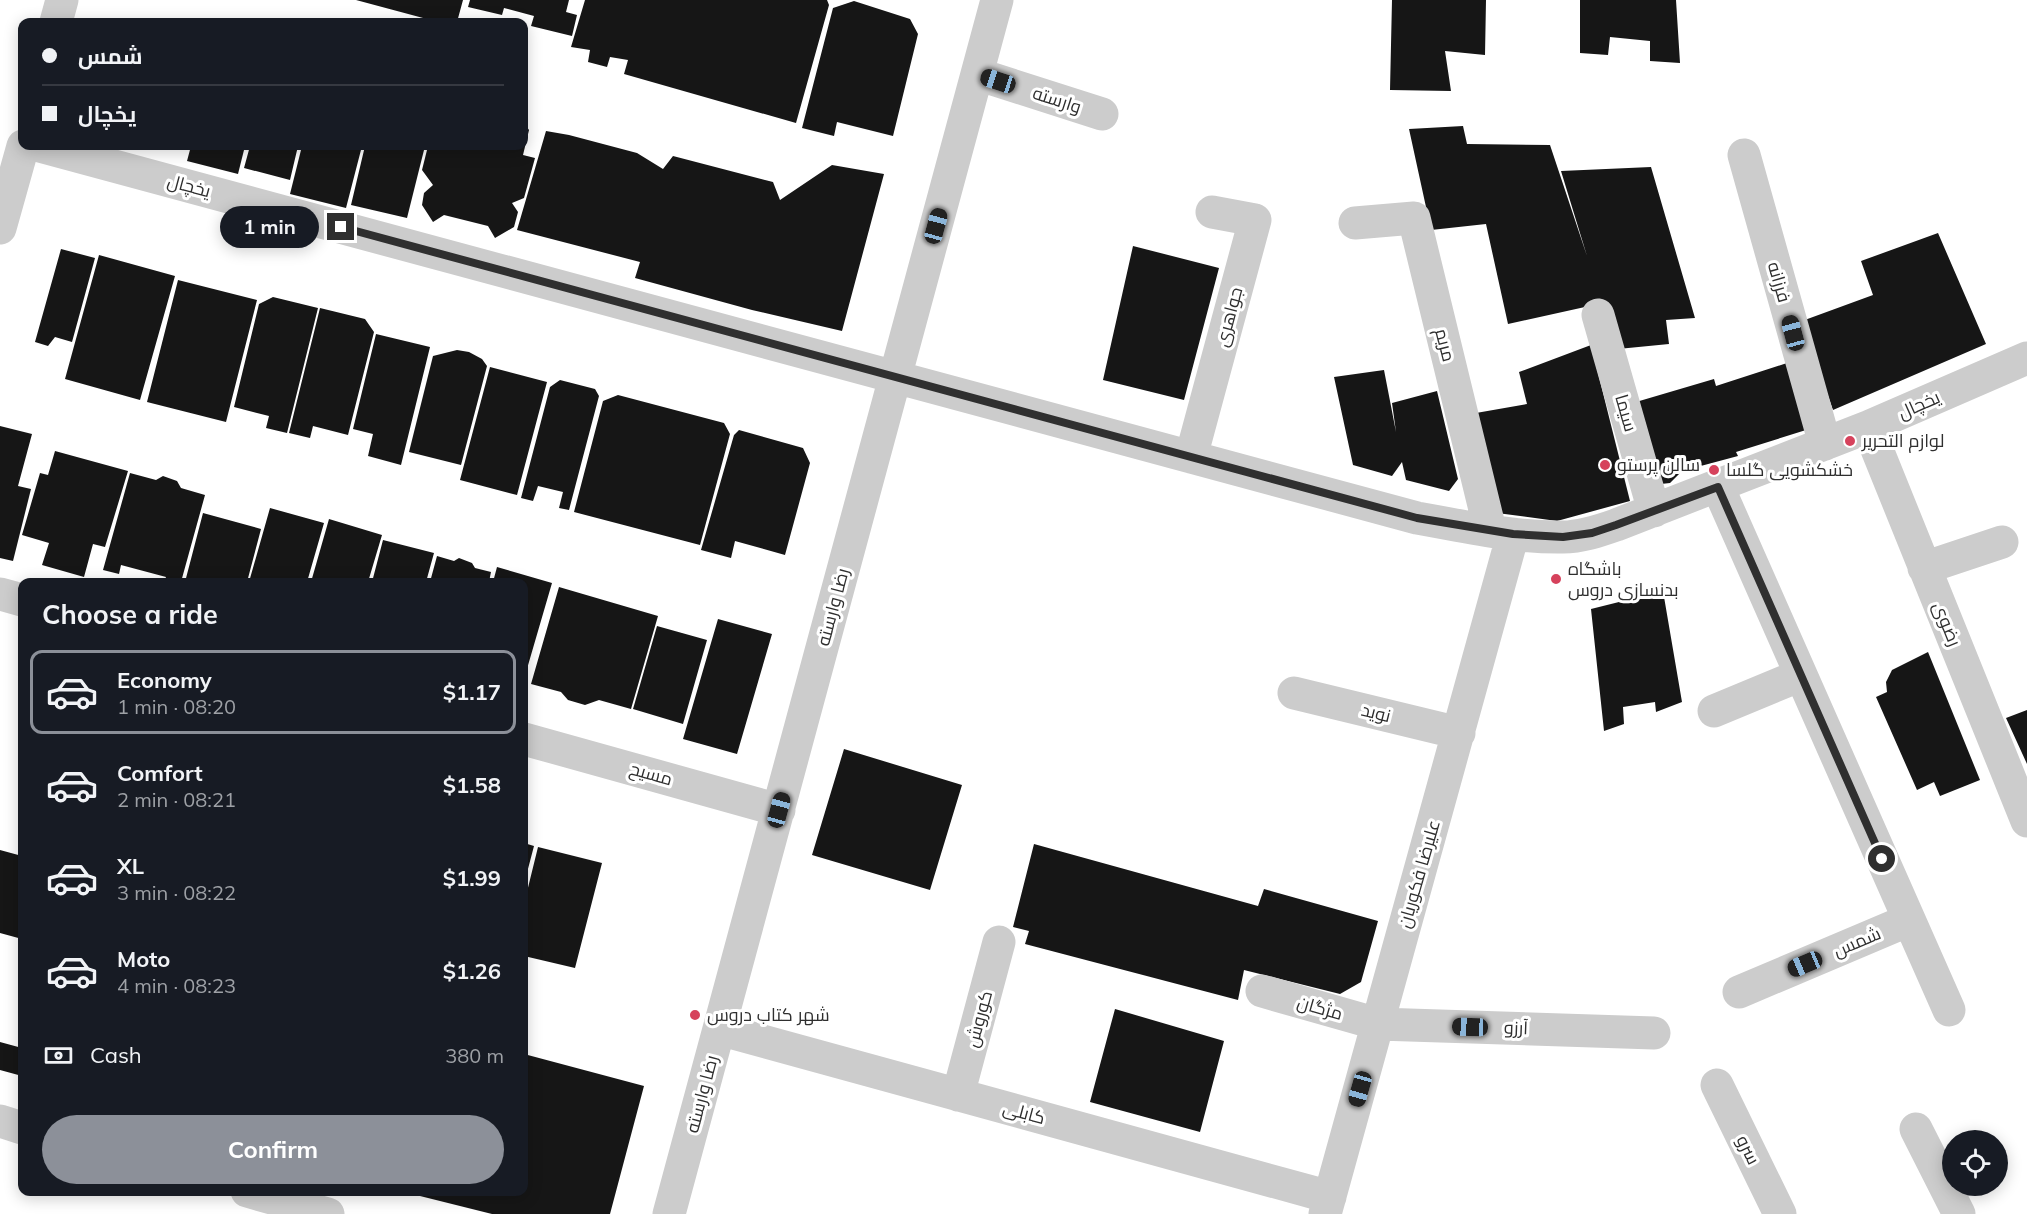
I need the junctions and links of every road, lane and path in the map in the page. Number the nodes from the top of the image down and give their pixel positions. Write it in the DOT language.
graph roads {
  1 [pos="62,0"];
  2 [pos="997,0"];
  3 [pos="57,18"];
  4 [pos="977,74"];
  5 [pos="1102,114"];
  6 [pos="0,135"];
  7 [pos="18,140"];
  8 [pos="21,150"];
  9 [pos="55,150"];
  10 [pos="1744,155"];
  11 [pos="1212,212"];
  12 [pos="1355,223"];
  13 [pos="0,228"];
  14 [pos="1598,315"];
  15 [pos="2027,358"];
  16 [pos="896,377"];
  17 [pos="1868,427"];
  18 [pos="1825,444"];
  19 [pos="1191,457"];
  20 [pos="1718,487"];
  21 [pos="1654,511"];
  22 [pos="1502,532"];
  23 [pos="2002,542"];
  24 [pos="1924,568"];
  25 [pos="0,594"];
  26 [pos="18,599"];
  27 [pos="1801,675"];
  28 [pos="1294,693"];
  29 [pos="1714,711"];
  30 [pos="1459,733"];
  31 [pos="528,740"];
  32 [pos="779,810"];
  33 [pos="2027,821"];
  34 [pos="1909,920"];
  35 [pos="999,942"];
  36 [pos="1262,991"];
  37 [pos="1739,992"];
  38 [pos="1949,1010"];
  39 [pos="1378,1024"];
  40 [pos="719,1029"];
  41 [pos="1654,1033"];
  42 [pos="1717,1085"];
  43 [pos="958,1095"];
  44 [pos="0,1121"];
  45 [pos="18,1127"];
  46 [pos="1916,1129"];
  47 [pos="265,1196"];
  48 [pos="1327,1205"];
  49 [pos="328,1214"];
  50 [pos="669,1214"];
  51 [pos="1780,1214"];
  52 [pos="1959,1214"];
  1 -- 3 [label="street"];
  2 -- 4 [label="street, رضا وارسته"];
  4 -- 5 [label="street, وارسته"];
  4 -- 16 [label="street, رضا وارسته"];
  6 -- 7 [label="street"];
  8 -- 13 [label="street"];
  9 -- 16 [label="street, یخچال"];
  10 -- 18 [label="street, فرزانه"];
  11 -- 19 [label="street, جواهری"];
  12 -- 22 [label="street, مریم"];
  14 -- 21 [label="street, سیما"];
  15 -- 17 [label="street, یخچال"];
  16 -- 19 [label="street, یخچال"];
  16 -- 32 [label="street, رضا وارسته"];
  17 -- 18 [label="street, یخچال"];
  17 -- 24 [label="street, رضوی"];
  18 -- 20 [label="street, یخچال"];
  19 -- 22 [label="street, یخچال"];
  20 -- 21 [label="street, یخچال"];
  20 -- 27 [label="street"];
  21 -- 22 [label="street, یخچال"];
  22 -- 30 [label="street, علیرضا فکوریان"];
  23 -- 24 [label="street"];
  24 -- 33 [label="street, رضوی"];
  25 -- 26 [label="street"];
  27 -- 29 [label="street"];
  27 -- 34 [label="street"];
  28 -- 30 [label="street, نوید"];
  30 -- 39 [label="street, علیرضا فکوریان"];
  31 -- 32 [label="street, مسیح"];
  32 -- 40 [label="street, رضا وارسته"];
  34 -- 37 [label="street, شمس"];
  34 -- 38 [label="street"];
  35 -- 43 [label="street, کوروش"];
  36 -- 39 [label="street, مژگان"];
  39 -- 41 [label="street, آرزو"];
  39 -- 48 [label="street, علیرضا فکوریان"];
  40 -- 43 [label="street, کابلی"];
  40 -- 50 [label="street, رضا وارسته"];
  42 -- 51 [label="street, سرو"];
  43 -- 48 [label="street, کابلی"];
  44 -- 45 [label="street"];
  46 -- 52 [label="street"];
  47 -- 49 [label="street"];
}
